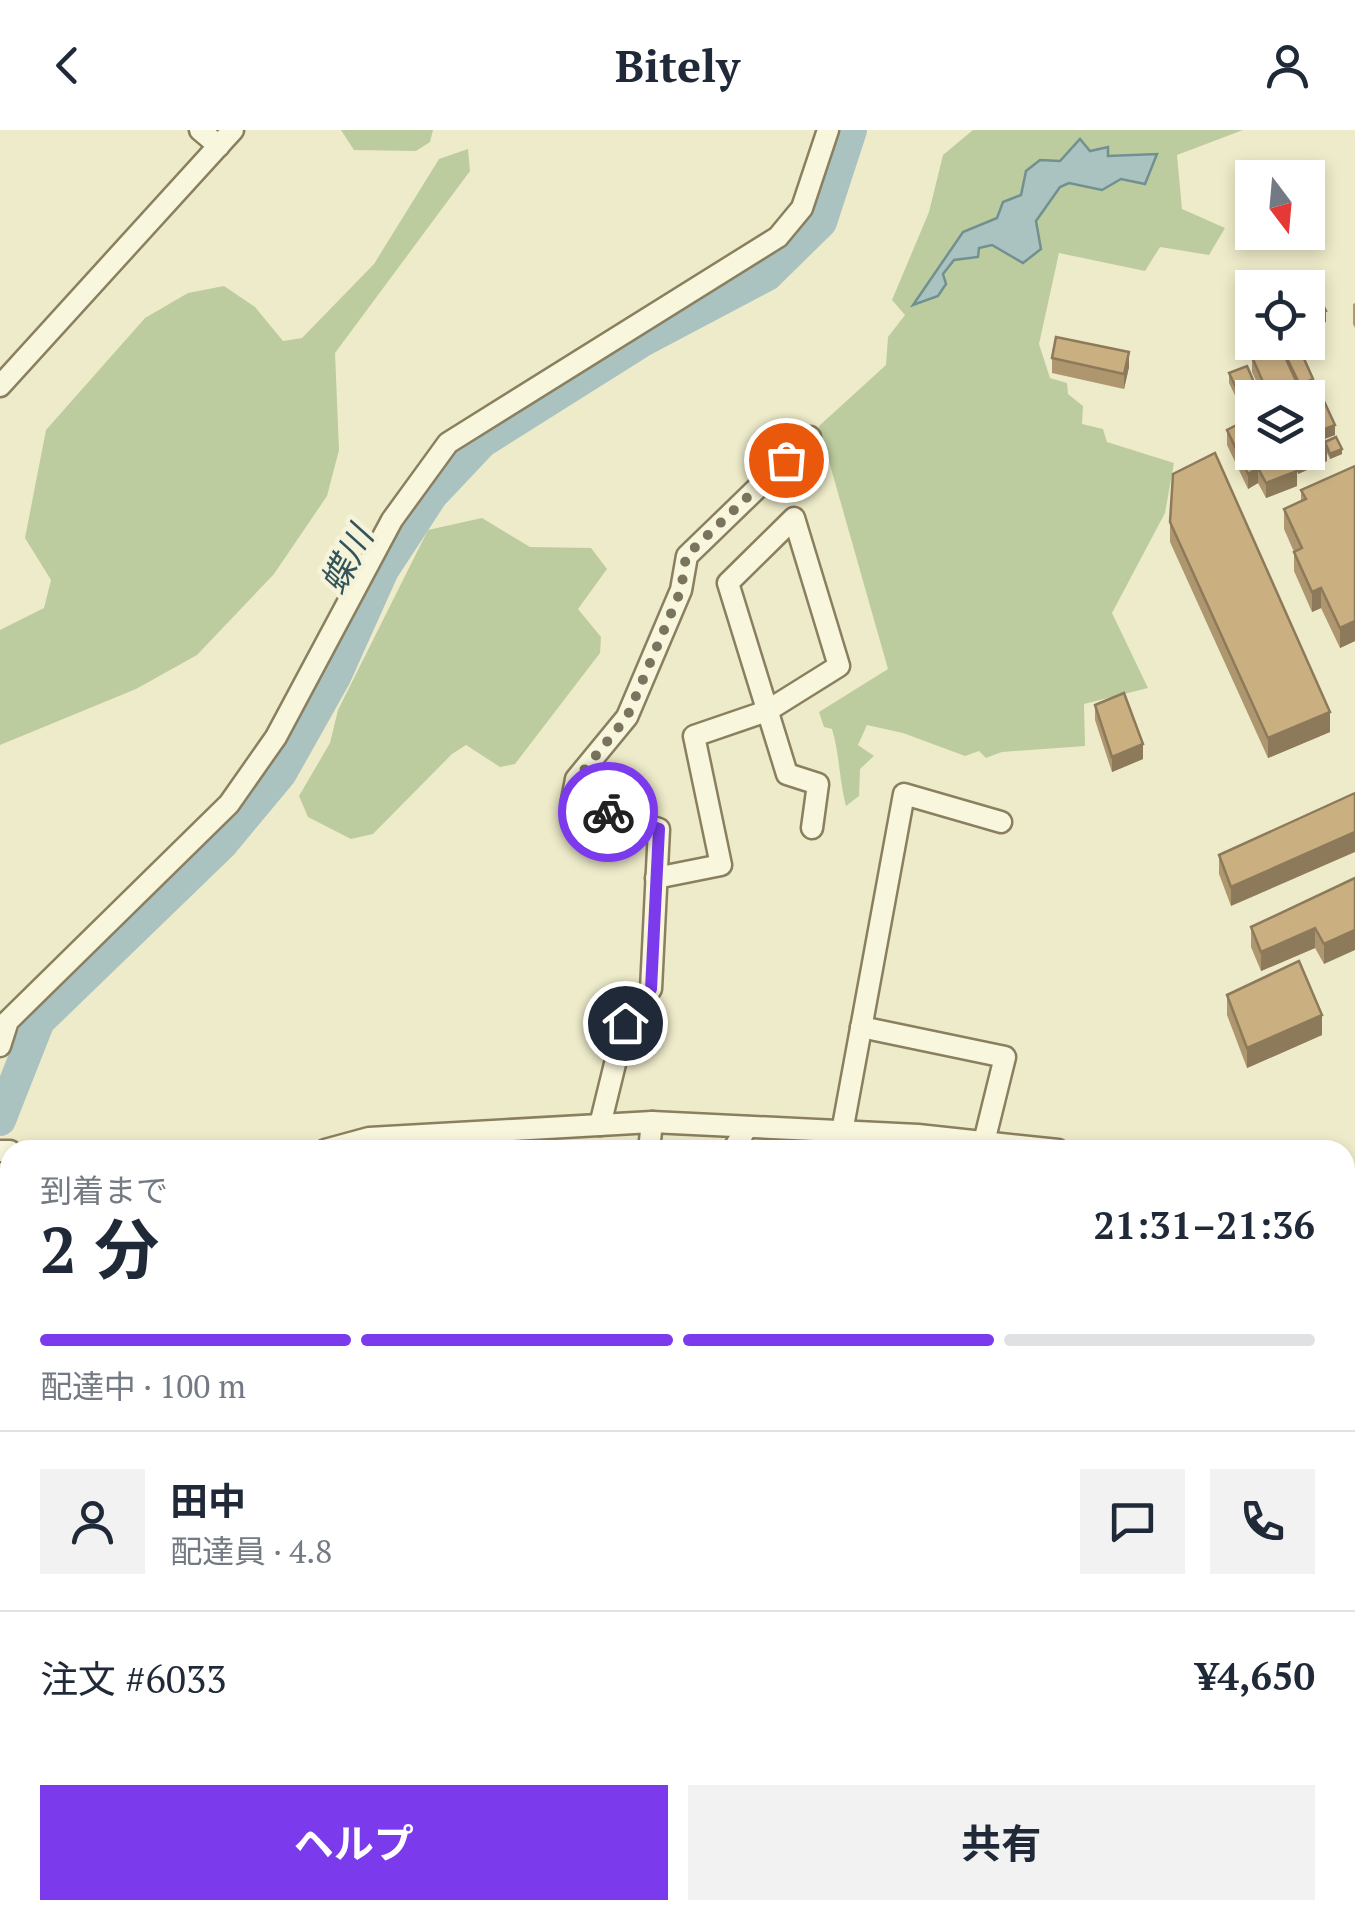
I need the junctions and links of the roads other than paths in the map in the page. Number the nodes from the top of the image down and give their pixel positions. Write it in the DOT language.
graph roads {
  1 [pos="200,130"];
  2 [pos="828,130"];
  3 [pos="226,138"];
  4 [pos="0,386"];
  5 [pos="810,437"];
  6 [pos="766,710"];
  7 [pos="1001,822"];
  8 [pos="812,828"];
  9 [pos="656,878"];
  10 [pos="862,1027"];
  11 [pos="0,1046"];
  12 [pos="652,1122"];
  13 [pos="600,1126"];
  14 [pos="746,1127"];
  15 [pos="842,1132"];
  16 [pos="420,1140"];
  17 [pos="650,1140"];
  18 [pos="739,1140"];
  19 [pos="923,1140"];
  20 [pos="985,1140"];
  1 -- 3 [label="street"];
  2 -- 11 [label="street"];
  3 -- 4 [label="street"];
  5 -- 9 [label="street"];
  6 -- 6 [label="street"];
  6 -- 8 [label="street"];
  6 -- 9 [label="street"];
  7 -- 10 [label="street"];
  9 -- 13 [label="street"];
  10 -- 15 [label="street"];
  10 -- 20 [label="street"];
  12 -- 13 [label="street"];
  12 -- 14 [label="street"];
  12 -- 17 [label="street"];
  13 -- 16 [label="street"];
  14 -- 15 [label="street"];
  14 -- 18 [label="street"];
  15 -- 19 [label="street"];
}
